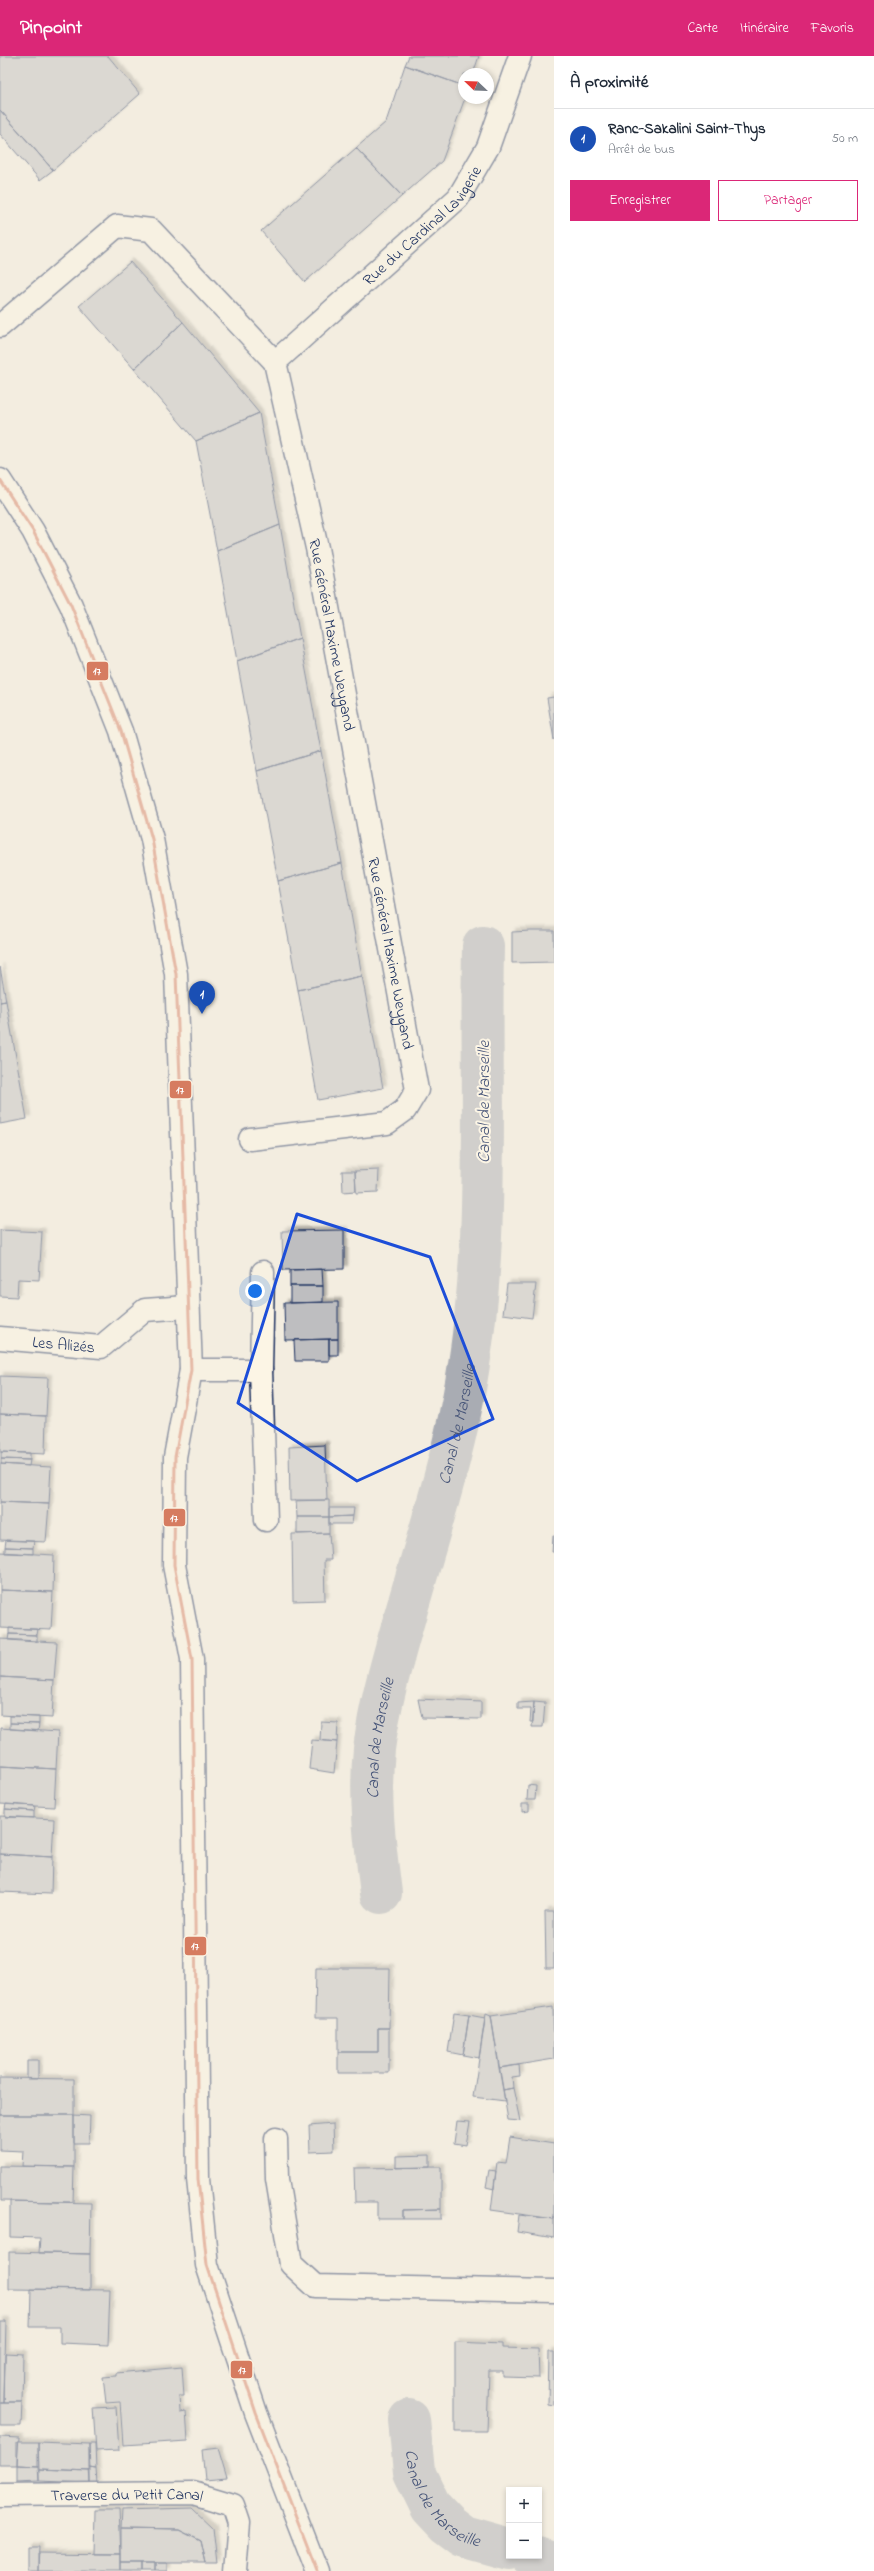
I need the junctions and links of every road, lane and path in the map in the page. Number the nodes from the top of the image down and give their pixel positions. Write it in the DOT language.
graph roads {
  1 [pos="520,56"];
  2 [pos="0,326"];
  3 [pos="275,362"];
  4 [pos="0,480"];
  5 [pos="250,1139"];
  6 [pos="263,1272"];
  7 [pos="187,1307"];
  8 [pos="0,1338"];
  9 [pos="190,1370"];
  10 [pos="261,1370"];
  11 [pos="266,1520"];
  12 [pos="276,2139"];
  13 [pos="554,2291"];
  14 [pos="0,2495"];
  15 [pos="235,2571"];
  16 [pos="316,2571"];
  1 -- 3 [label="street, Rue du Cardinal Lavigerie"];
  2 -- 3 [label="street"];
  3 -- 5 [label="street, Rue Général Maxime Weygand"];
  4 -- 7 [label="street"];
  6 -- 10 [label="street"];
  7 -- 8 [label="street, Les Alizés"];
  7 -- 9 [label="street"];
  9 -- 10 [label="street"];
  9 -- 16 [label="street"];
  10 -- 11 [label="street"];
  12 -- 13 [label="street"];
  14 -- 15 [label="street, Traverse du Petit Canal"];
}
